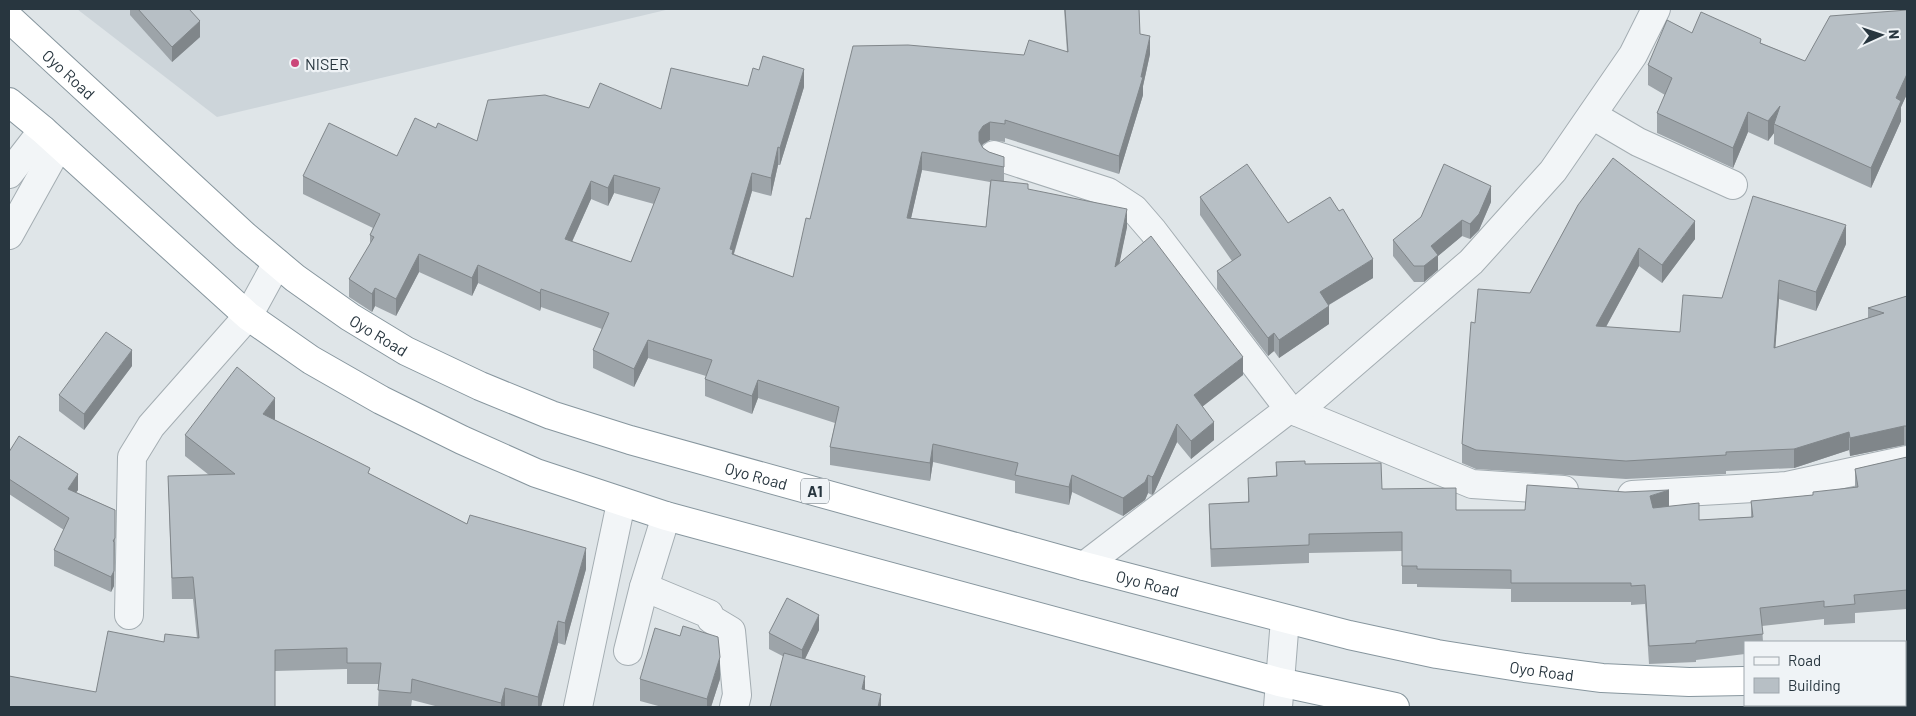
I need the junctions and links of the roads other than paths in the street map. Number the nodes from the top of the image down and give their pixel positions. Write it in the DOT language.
graph roads {
  1 [pos="1656,9"];
  2 [pos="9,18"];
  3 [pos="9,102"];
  4 [pos="1592,115"];
  5 [pos="51,138"];
  6 [pos="994,155"];
  7 [pos="9,174"];
  8 [pos="1733,184"];
  9 [pos="9,236"];
  10 [pos="277,263"];
  11 [pos="248,316"];
  12 [pos="1293,411"];
  13 [pos="1907,460"];
  14 [pos="621,503"];
  15 [pos="666,516"];
  16 [pos="1084,566"];
  17 [pos="644,587"];
  18 [pos="129,615"];
  19 [pos="1285,619"];
  20 [pos="628,650"];
  21 [pos="1744,681"];
  22 [pos="1278,695"];
  23 [pos="578,707"];
  24 [pos="734,707"];
  25 [pos="1395,707"];
  1 -- 4 [label="street"];
  2 -- 10 [label="highway, Oyo Road / A1"];
  3 -- 5 [label="highway"];
  4 -- 8 [label="street"];
  4 -- 12 [label="street"];
  5 -- 7 [label="street"];
  5 -- 9 [label="street"];
  5 -- 11 [label="highway"];
  6 -- 12 [label="street"];
  10 -- 11 [label="street"];
  10 -- 16 [label="highway, Oyo Road / A1"];
  11 -- 14 [label="highway"];
  11 -- 18 [label="street"];
  12 -- 13 [label="street"];
  12 -- 16 [label="street"];
  14 -- 15 [label="highway"];
  14 -- 23 [label="street"];
  15 -- 17 [label="street"];
  15 -- 22 [label="highway"];
  16 -- 19 [label="highway, Oyo Road / A1"];
  17 -- 20 [label="street"];
  17 -- 24 [label="street"];
  19 -- 21 [label="highway, Oyo Road / A1"];
  19 -- 22 [label="street"];
  22 -- 25 [label="highway"];
}
